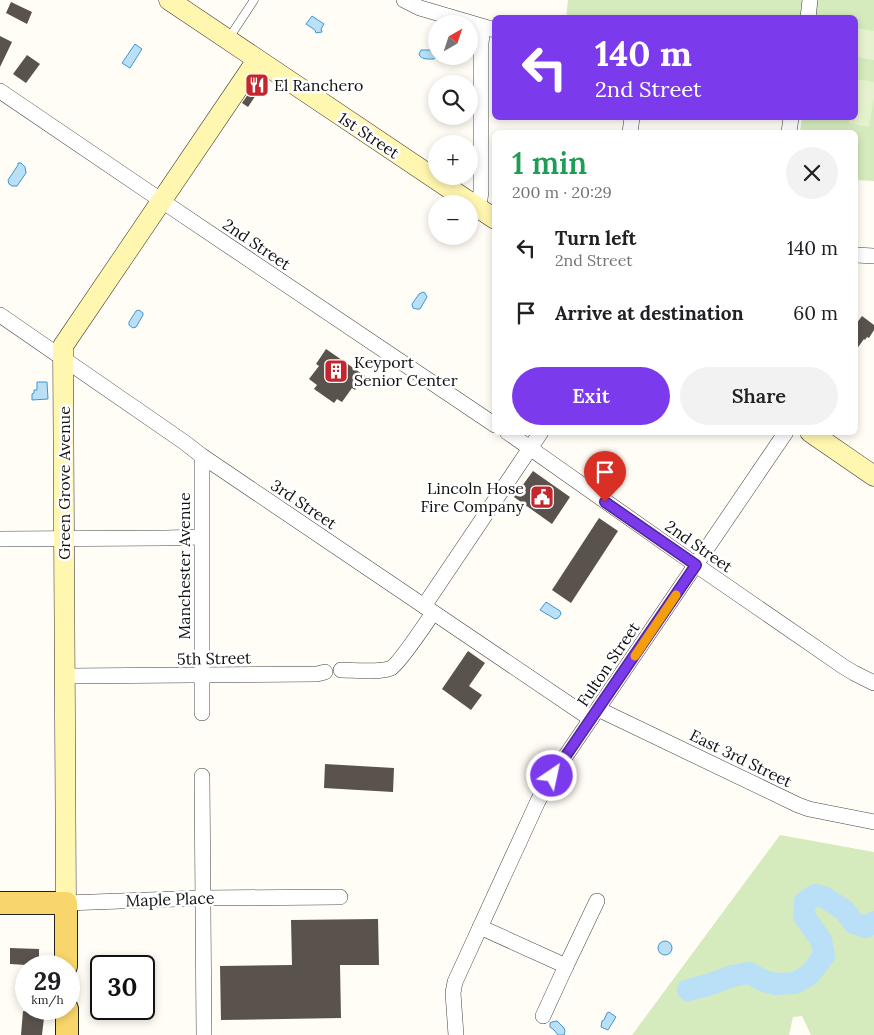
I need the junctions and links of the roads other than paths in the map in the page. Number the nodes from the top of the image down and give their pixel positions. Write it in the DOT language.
graph roads {
  1 [pos="169,0"];
  2 [pos="254,0"];
  3 [pos="404,0"];
  4 [pos="810,0"];
  5 [pos="808,15"];
  6 [pos="489,29"];
  7 [pos="228,40"];
  8 [pos="257,60"];
  9 [pos="0,91"];
  10 [pos="460,195"];
  11 [pos="162,201"];
  12 [pos="478,202"];
  13 [pos="478,207"];
  14 [pos="492,217"];
  15 [pos="858,256"];
  16 [pos="874,256"];
  17 [pos="0,315"];
  18 [pos="64,359"];
  19 [pos="492,423"];
  20 [pos="511,435"];
  21 [pos="539,435"];
  22 [pos="784,435"];
  23 [pos="814,435"];
  24 [pos="530,448"];
  25 [pos="202,456"];
  26 [pos="874,476"];
  27 [pos="201,537"];
  28 [pos="64,538"];
  29 [pos="0,539"];
  30 [pos="696,565"];
  31 [pos="428,609"];
  32 [pos="341,670"];
  33 [pos="325,672"];
  34 [pos="66,676"];
  35 [pos="202,676"];
  36 [pos="874,682"];
  37 [pos="202,713"];
  38 [pos="595,714"];
  39 [pos="202,776"];
  40 [pos="874,822"];
  41 [pos="340,897"];
  42 [pos="203,898"];
  43 [pos="597,901"];
  44 [pos="0,903"];
  45 [pos="66,903"];
  46 [pos="480,927"];
  47 [pos="66,955"];
  48 [pos="566,966"];
  49 [pos="543,1016"];
  50 [pos="67,1020"];
  51 [pos="67,1035"];
  52 [pos="204,1035"];
  53 [pos="456,1035"];
  1 -- 7 [label="street, 1st Street"];
  2 -- 7 [label="lane"];
  3 -- 6 [label="street"];
  4 -- 5 [label="street"];
  6 -- 12 [label="street"];
  7 -- 8 [label="street, 1st Street"];
  8 -- 10 [label="street, 1st Street"];
  8 -- 11 [label="street, Green Grove Avenue"];
  9 -- 11 [label="street, 2nd Street"];
  11 -- 18 [label="street, Green Grove Avenue"];
  11 -- 19 [label="street, 2nd Street"];
  13 -- 14 [label="street, 1st Street"];
  15 -- 16 [label="street"];
  17 -- 18 [label="street, 3rd Street"];
  18 -- 25 [label="street, 3rd Street"];
  18 -- 28 [label="street, Green Grove Avenue"];
  20 -- 24 [label="street, 2nd Street"];
  21 -- 24 [label="street, 5th Street"];
  22 -- 30 [label="street, Fulton Street"];
  23 -- 26 [label="street"];
  24 -- 30 [label="street, 2nd Street"];
  24 -- 31 [label="street, 5th Street"];
  25 -- 27 [label="street, Manchester Avenue"];
  25 -- 31 [label="street, 3rd Street"];
  27 -- 28 [label="street"];
  27 -- 35 [label="street, Manchester Avenue"];
  28 -- 29 [label="street"];
  28 -- 34 [label="street, Green Grove Avenue"];
  30 -- 36 [label="street, 2nd Street"];
  30 -- 38 [label="street, Fulton Street"];
  31 -- 32 [label="street, 5th Street"];
  31 -- 38 [label="street, 3rd Street"];
  32 -- 33 [label="lane, 5th Street"];
  33 -- 35 [label="street, 5th Street"];
  34 -- 35 [label="street, 5th Street"];
  34 -- 45 [label="street, Green Grove Avenue"];
  35 -- 37 [label="street, Manchester Avenue"];
  38 -- 40 [label="street, East 3rd Street"];
  38 -- 46 [label="street, Fulton Street"];
  39 -- 42 [label="street"];
  41 -- 42 [label="street, Maple Place"];
  42 -- 45 [label="street, Maple Place"];
  42 -- 52 [label="street"];
  43 -- 48 [label="street"];
  44 -- 45 [label="main road, Maple Place"];
  45 -- 47 [label="main road, Green Grove Avenue"];
  46 -- 48 [label="street"];
  46 -- 53 [label="street, Fulton Street"];
  48 -- 49 [label="street"];
  50 -- 51 [label="main road"];
}
